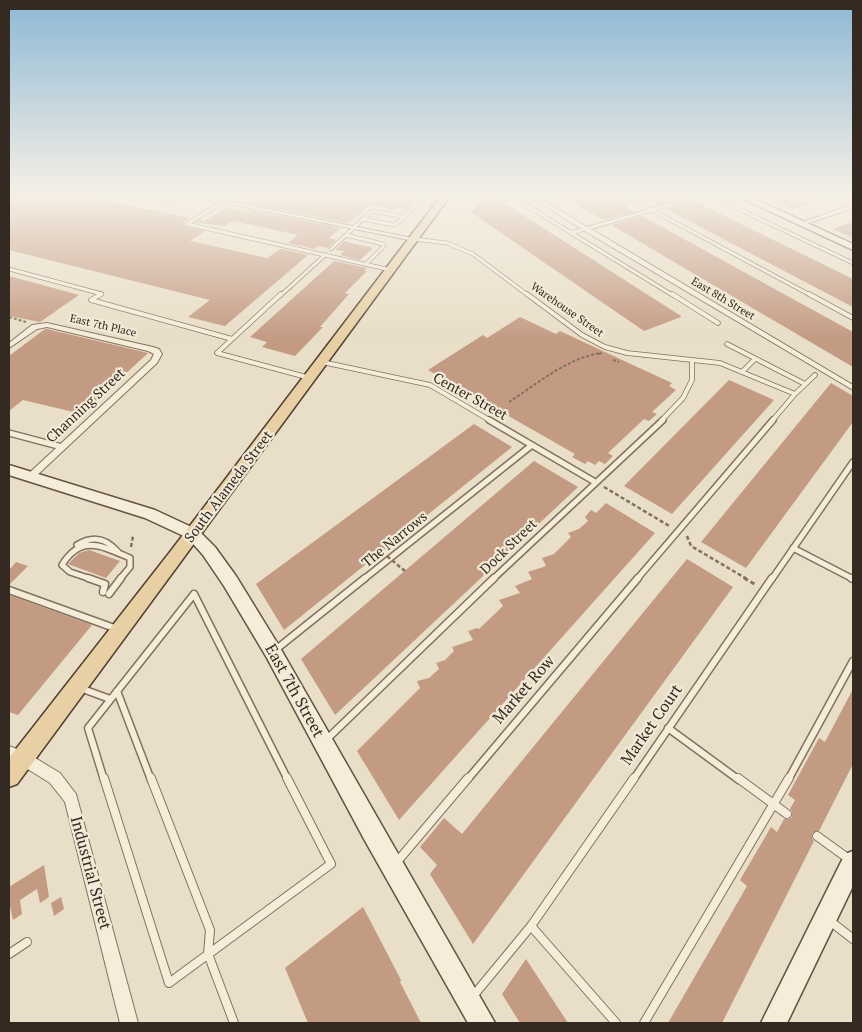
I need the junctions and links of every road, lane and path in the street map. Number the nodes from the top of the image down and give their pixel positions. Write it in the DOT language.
graph roads {
  1 [pos="277,244"];
  2 [pos="337,244"];
  3 [pos="384,244"];
  4 [pos="410,244"];
  5 [pos="450,244"];
  6 [pos="589,244"];
  7 [pos="612,244"];
  8 [pos="716,244"];
  9 [pos="813,244"];
  10 [pos="332,249"];
  11 [pos="325,255"];
  12 [pos="853,263"];
  13 [pos="366,264"];
  14 [pos="9,269"];
  15 [pos="391,270"];
  16 [pos="9,317"];
  17 [pos="853,318"];
  18 [pos="26,322"];
  19 [pos="718,323"];
  20 [pos="232,339"];
  21 [pos="727,344"];
  22 [pos="9,346"];
  23 [pos="158,354"];
  24 [pos="595,354"];
  25 [pos="755,359"];
  26 [pos="614,360"];
  27 [pos="692,360"];
  28 [pos="322,362"];
  29 [pos="618,362"];
  30 [pos="742,372"];
  31 [pos="815,375"];
  32 [pos="310,378"];
  33 [pos="805,384"];
  34 [pos="853,388"];
  35 [pos="795,394"];
  36 [pos="509,402"];
  37 [pos="9,434"];
  38 [pos="532,445"];
  39 [pos="62,447"];
  40 [pos="853,462"];
  41 [pos="9,470"];
  42 [pos="30,477"];
  43 [pos="595,482"];
  44 [pos="671,527"];
  45 [pos="193,534"];
  46 [pos="133,536"];
  47 [pos="687,536"];
  48 [pos="131,547"];
  49 [pos="794,548"];
  50 [pos="74,549"];
  51 [pos="382,552"];
  52 [pos="118,553"];
  53 [pos="404,571"];
  54 [pos="853,579"];
  55 [pos="9,590"];
  56 [pos="764,591"];
  57 [pos="103,592"];
  58 [pos="109,594"];
  59 [pos="120,630"];
  60 [pos="273,652"];
  61 [pos="853,661"];
  62 [pos="76,687"];
  63 [pos="117,691"];
  64 [pos="110,699"];
  65 [pos="668,728"];
  66 [pos="324,743"];
  67 [pos="13,762"];
  68 [pos="774,805"];
  69 [pos="787,814"];
  70 [pos="817,836"];
  71 [pos="853,862"];
  72 [pos="392,867"];
  73 [pos="826,918"];
  74 [pos="530,926"];
  75 [pos="853,940"];
  76 [pos="27,942"];
  77 [pos="9,954"];
  78 [pos="208,954"];
  79 [pos="469,1000"];
  80 [pos="129,1023"];
  81 [pos="234,1023"];
  82 [pos="482,1023"];
  83 [pos="616,1023"];
  84 [pos="644,1023"];
  85 [pos="774,1023"];
  1 -- 11 [label="lane"];
  2 -- 10 [label="lane"];
  3 -- 13 [label="lane"];
  4 -- 15 [label="main road, South Alameda Street"];
  5 -- 27 [label="lane, Warehouse Street"];
  6 -- 19 [label="lane"];
  7 -- 34 [label="street, East 8th Street"];
  8 -- 17 [label="lane"];
  9 -- 12 [label="lane"];
  11 -- 13 [label="lane"];
  11 -- 20 [label="lane"];
  13 -- 15 [label="lane"];
  14 -- 20 [label="lane"];
  15 -- 28 [label="main road, South Alameda Street"];
  16 -- 18 [label="path"];
  20 -- 32 [label="lane"];
  21 -- 25 [label="lane"];
  22 -- 23 [label="street, East 7th Place"];
  23 -- 39 [label="street, Channing Street"];
  24 -- 36 [label="path"];
  25 -- 30 [label="lane"];
  25 -- 33 [label="lane"];
  26 -- 29 [label="path"];
  27 -- 30 [label="lane, Warehouse Street"];
  27 -- 43 [label="lane, Dock Street"];
  28 -- 32 [label="main road, South Alameda Street"];
  28 -- 38 [label="lane, Center Street"];
  30 -- 35 [label="lane, Warehouse Street"];
  31 -- 33 [label="lane, Market Row"];
  32 -- 45 [label="main road, South Alameda Street"];
  33 -- 35 [label="lane, Market Row"];
  35 -- 72 [label="lane, Market Row"];
  37 -- 39 [label="lane"];
  38 -- 43 [label="lane, Center Street"];
  38 -- 60 [label="lane, The Narrows"];
  39 -- 42 [label="street, Channing Street"];
  40 -- 49 [label="lane, Market Court"];
  41 -- 42 [label="main road, East 7th Street"];
  42 -- 45 [label="main road, East 7th Street"];
  43 -- 44 [label="path"];
  43 -- 66 [label="lane, Dock Street"];
  45 -- 59 [label="main road, South Alameda Street"];
  45 -- 60 [label="main road, East 7th Street"];
  46 -- 48 [label="path"];
  47 -- 56 [label="path"];
  49 -- 54 [label="lane"];
  49 -- 56 [label="lane, Market Court"];
  50 -- 52 [label="lane"];
  50 -- 52 [label="lane"];
  50 -- 57 [label="lane"];
  51 -- 53 [label="path, bridge"];
  52 -- 58 [label="lane"];
  55 -- 59 [label="lane"];
  56 -- 65 [label="lane, Market Court"];
  59 -- 62 [label="main road, South Alameda Street"];
  60 -- 66 [label="main road, East 7th Street"];
  61 -- 68 [label="lane"];
  62 -- 64 [label="lane"];
  62 -- 67 [label="main road, South Alameda Street"];
  63 -- 64 [label="lane"];
  63 -- 78 [label="lane"];
  63 -- 78 [label="lane"];
  64 -- 78 [label="lane"];
  65 -- 68 [label="lane"];
  65 -- 74 [label="lane, Market Court"];
  66 -- 72 [label="main road, East 7th Street"];
  67 -- 80 [label="street, Industrial Street"];
  68 -- 69 [label="lane"];
  68 -- 84 [label="lane"];
  70 -- 71 [label="lane"];
  71 -- 73 [label="main road"];
  72 -- 79 [label="main road, East 7th Street"];
  73 -- 75 [label="lane"];
  73 -- 85 [label="main road"];
  74 -- 79 [label="lane, Market Court"];
  74 -- 83 [label="lane"];
  76 -- 77 [label="lane"];
  78 -- 81 [label="lane"];
  79 -- 82 [label="main road, East 7th Street"];
}
